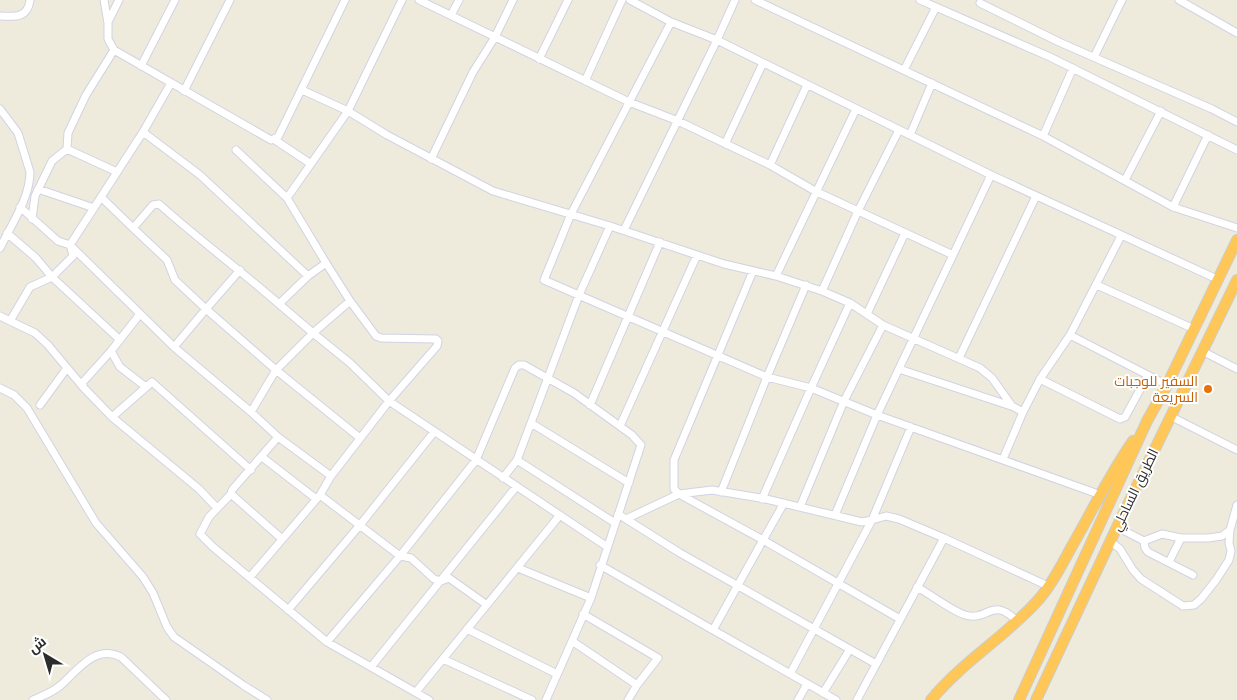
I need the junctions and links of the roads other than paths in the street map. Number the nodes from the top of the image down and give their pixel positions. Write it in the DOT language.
graph roads {
  1 [pos="30,0"];
  2 [pos="104,0"];
  3 [pos="119,0"];
  4 [pos="175,0"];
  5 [pos="230,0"];
  6 [pos="345,0"];
  7 [pos="402,0"];
  8 [pos="419,0"];
  9 [pos="459,0"];
  10 [pos="513,0"];
  11 [pos="568,0"];
  12 [pos="622,0"];
  13 [pos="630,0"];
  14 [pos="735,0"];
  15 [pos="755,0"];
  16 [pos="920,0"];
  17 [pos="1122,0"];
  18 [pos="1179,0"];
  19 [pos="980,3"];
  20 [pos="936,7"];
  21 [pos="0,16"];
  22 [pos="451,16"];
  23 [pos="671,22"];
  24 [pos="108,23"];
  25 [pos="1237,33"];
  26 [pos="495,37"];
  27 [pos="717,40"];
  28 [pos="114,50"];
  29 [pos="1094,57"];
  30 [pos="539,59"];
  31 [pos="763,63"];
  32 [pos="141,66"];
  33 [pos="1073,68"];
  34 [pos="904,70"];
  35 [pos="585,81"];
  36 [pos="171,83"];
  37 [pos="932,83"];
  38 [pos="807,85"];
  39 [pos="302,90"];
  40 [pos="184,91"];
  41 [pos="629,102"];
  42 [pos="856,108"];
  43 [pos="0,109"];
  44 [pos="348,111"];
  45 [pos="1161,111"];
  46 [pos="678,121"];
  47 [pos="1237,122"];
  48 [pos="899,130"];
  49 [pos="143,132"];
  50 [pos="910,135"];
  51 [pos="1208,135"];
  52 [pos="1043,136"];
  53 [pos="274,140"];
  54 [pos="725,144"];
  55 [pos="67,149"];
  56 [pos="236,150"];
  57 [pos="1237,150"];
  58 [pos="431,159"];
  59 [pos="311,164"];
  60 [pos="770,166"];
  61 [pos="117,172"];
  62 [pos="992,175"];
  63 [pos="1125,180"];
  64 [pos="38,189"];
  65 [pos="815,191"];
  66 [pos="1036,196"];
  67 [pos="101,197"];
  68 [pos="287,198"];
  69 [pos="1172,206"];
  70 [pos="20,207"];
  71 [pos="94,208"];
  72 [pos="858,211"];
  73 [pos="571,214"];
  74 [pos="32,219"];
  75 [pos="610,226"];
  76 [pos="133,228"];
  77 [pos="1237,228"];
  78 [pos="624,230"];
  79 [pos="7,233"];
  80 [pos="905,233"];
  81 [pos="1121,236"];
  82 [pos="1237,240"];
  83 [pos="660,242"];
  84 [pos="70,245"];
  85 [pos="0,248"];
  86 [pos="697,255"];
  87 [pos="953,255"];
  88 [pos="326,263"];
  89 [pos="240,270"];
  90 [pos="753,271"];
  91 [pos="308,276"];
  92 [pos="776,276"];
  93 [pos="52,277"];
  94 [pos="1218,280"];
  95 [pos="1237,280"];
  96 [pos="806,285"];
  97 [pos="1097,285"];
  98 [pos="822,290"];
  99 [pos="579,295"];
  100 [pos="350,301"];
  101 [pos="850,303"];
  102 [pos="279,304"];
  103 [pos="206,309"];
  104 [pos="140,314"];
  105 [pos="867,314"];
  106 [pos="0,316"];
  107 [pos="628,317"];
  108 [pos="10,322"];
  109 [pos="883,325"];
  110 [pos="1194,329"];
  111 [pos="662,332"];
  112 [pos="313,334"];
  113 [pos="1070,335"];
  114 [pos="914,338"];
  115 [pos="120,340"];
  116 [pos="174,346"];
  117 [pos="111,351"];
  118 [pos="1202,352"];
  119 [pos="719,356"];
  120 [pos="959,358"];
  121 [pos="67,368"];
  122 [pos="900,369"];
  123 [pos="1237,369"];
  124 [pos="276,370"];
  125 [pos="1148,375"];
  126 [pos="767,377"];
  127 [pos="547,378"];
  128 [pos="1040,379"];
  129 [pos="1167,385"];
  130 [pos="83,387"];
  131 [pos="146,387"];
  132 [pos="0,388"];
  133 [pos="811,388"];
  134 [pos="389,401"];
  135 [pos="844,401"];
  136 [pos="40,405"];
  137 [pos="590,405"];
  138 [pos="1012,406"];
  139 [pos="251,412"];
  140 [pos="1023,412"];
  141 [pos="877,415"];
  142 [pos="1170,416"];
  143 [pos="112,417"];
  144 [pos="1147,421"];
  145 [pos="531,423"];
  146 [pos="620,426"];
  147 [pos="911,427"];
  148 [pos="434,432"];
  149 [pos="278,437"];
  150 [pos="360,438"];
  151 [pos="1237,450"];
  152 [pos="262,457"];
  153 [pos="1003,459"];
  154 [pos="476,460"];
  155 [pos="516,460"];
  156 [pos="250,470"];
  157 [pos="331,476"];
  158 [pos="503,478"];
  159 [pos="629,483"];
  160 [pos="516,487"];
  161 [pos="721,492"];
  162 [pos="231,494"];
  163 [pos="679,494"];
  164 [pos="1101,495"];
  165 [pos="317,497"];
  166 [pos="762,499"];
  167 [pos="784,503"];
  168 [pos="1237,505"];
  169 [pos="800,507"];
  170 [pos="217,508"];
  171 [pos="618,514"];
  172 [pos="836,515"];
  173 [pos="560,516"];
  174 [pos="626,519"];
  175 [pos="872,520"];
  176 [pos="615,523"];
  177 [pos="360,525"];
  178 [pos="1117,527"];
  179 [pos="1230,530"];
  180 [pos="282,538"];
  181 [pos="944,538"];
  182 [pos="1181,538"];
  183 [pos="763,540"];
  184 [pos="1144,540"];
  185 [pos="1110,541"];
  186 [pos="606,546"];
  187 [pos="400,556"];
  188 [pos="1169,562"];
  189 [pos="600,565"];
  190 [pos="518,568"];
  191 [pos="1193,576"];
  192 [pos="250,578"];
  193 [pos="441,581"];
  194 [pos="838,583"];
  195 [pos="736,586"];
  196 [pos="1048,586"];
  197 [pos="917,587"];
  198 [pos="591,598"];
  199 [pos="487,605"];
  200 [pos="288,610"];
  201 [pos="584,614"];
  202 [pos="900,619"];
  203 [pos="1018,622"];
  204 [pos="814,629"];
  205 [pos="467,630"];
  206 [pos="713,630"];
  207 [pos="572,640"];
  208 [pos="327,642"];
  209 [pos="850,649"];
  210 [pos="443,659"];
  211 [pos="876,664"];
  212 [pos="371,667"];
  213 [pos="557,674"];
  214 [pos="790,674"];
  215 [pos="807,684"];
  216 [pos="637,686"];
  217 [pos="416,692"];
  218 [pos="823,693"];
  219 [pos="548,699"];
  220 [pos="33,700"];
  221 [pos="166,700"];
  222 [pos="267,700"];
  223 [pos="429,700"];
  224 [pos="532,700"];
  225 [pos="628,700"];
  226 [pos="798,700"];
  227 [pos="836,700"];
  228 [pos="857,700"];
  229 [pos="932,700"];
  230 [pos="1019,700"];
  231 [pos="1036,700"];
  1 -- 21 [label="street"];
  2 -- 24 [label="street"];
  3 -- 24 [label="street"];
  4 -- 32 [label="street"];
  5 -- 40 [label="street"];
  6 -- 39 [label="street"];
  7 -- 44 [label="street"];
  8 -- 22 [label="street"];
  9 -- 22 [label="street"];
  10 -- 26 [label="street"];
  11 -- 30 [label="street"];
  12 -- 35 [label="street"];
  13 -- 23 [label="street"];
  14 -- 27 [label="street"];
  15 -- 34 [label="street"];
  16 -- 20 [label="street"];
  17 -- 29 [label="street"];
  18 -- 25 [label="street"];
  19 -- 29 [label="street"];
  20 -- 33 [label="street"];
  20 -- 34 [label="street"];
  22 -- 26 [label="street"];
  23 -- 27 [label="street"];
  23 -- 41 [label="street"];
  24 -- 28 [label="street"];
  26 -- 30 [label="street"];
  26 -- 58 [label="street"];
  27 -- 31 [label="street"];
  27 -- 46 [label="street"];
  28 -- 32 [label="street"];
  28 -- 55 [label="street"];
  29 -- 47 [label="street"];
  30 -- 35 [label="street"];
  31 -- 38 [label="street"];
  31 -- 54 [label="street"];
  32 -- 36 [label="street"];
  33 -- 45 [label="street"];
  33 -- 52 [label="street"];
  34 -- 37 [label="street"];
  35 -- 41 [label="street"];
  36 -- 40 [label="street"];
  36 -- 49 [label="street"];
  37 -- 50 [label="street"];
  37 -- 52 [label="street"];
  38 -- 42 [label="street"];
  38 -- 60 [label="street"];
  39 -- 44 [label="street"];
  39 -- 53 [label="street"];
  40 -- 53 [label="street"];
  41 -- 46 [label="street"];
  41 -- 73 [label="street"];
  42 -- 48 [label="street"];
  42 -- 65 [label="street"];
  43 -- 70 [label="street"];
  44 -- 58 [label="street"];
  44 -- 59 [label="street"];
  45 -- 51 [label="street"];
  45 -- 63 [label="street"];
  46 -- 54 [label="street"];
  46 -- 78 [label="street"];
  48 -- 50 [label="street"];
  48 -- 72 [label="street"];
  49 -- 61 [label="street"];
  49 -- 91 [label="street"];
  50 -- 62 [label="street"];
  51 -- 57 [label="street"];
  51 -- 69 [label="street"];
  52 -- 63 [label="street"];
  53 -- 59 [label="street"];
  54 -- 60 [label="street"];
  55 -- 61 [label="street"];
  55 -- 64 [label="street"];
  56 -- 68 [label="street"];
  58 -- 73 [label="street"];
  59 -- 68 [label="street"];
  60 -- 65 [label="street"];
  61 -- 67 [label="street"];
  62 -- 66 [label="street"];
  62 -- 87 [label="street"];
  63 -- 69 [label="street"];
  64 -- 71 [label="street"];
  64 -- 74 [label="street"];
  65 -- 72 [label="street"];
  65 -- 92 [label="street"];
  66 -- 81 [label="street"];
  66 -- 120 [label="street"];
  67 -- 71 [label="street"];
  67 -- 76 [label="street"];
  68 -- 88 [label="street"];
  69 -- 77 [label="street"];
  70 -- 74 [label="street"];
  70 -- 79 [label="street"];
  71 -- 84 [label="street"];
  72 -- 80 [label="street"];
  72 -- 98 [label="street"];
  73 -- 75 [label="street"];
  73 -- 99 [label="street"];
  74 -- 84 [label="street"];
  75 -- 78 [label="street"];
  75 -- 99 [label="street"];
  76 -- 89 [label="street"];
  76 -- 103 [label="street"];
  78 -- 83 [label="street"];
  79 -- 85 [label="street"];
  79 -- 93 [label="street"];
  80 -- 87 [label="street"];
  80 -- 105 [label="street"];
  81 -- 94 [label="street"];
  81 -- 97 [label="street"];
  82 -- 94 [label="highway"];
  83 -- 86 [label="street"];
  83 -- 107 [label="street"];
  84 -- 93 [label="street"];
  84 -- 104 [label="street"];
  86 -- 90 [label="street"];
  86 -- 111 [label="street"];
  87 -- 114 [label="street"];
  88 -- 91 [label="street"];
  88 -- 100 [label="street"];
  89 -- 102 [label="street"];
  89 -- 103 [label="street"];
  90 -- 92 [label="street"];
  90 -- 119 [label="street"];
  91 -- 102 [label="street"];
  92 -- 96 [label="street"];
  93 -- 108 [label="street"];
  93 -- 115 [label="street"];
  94 -- 110 [label="highway"];
  95 -- 118 [label="highway, الطريق الساحلي"];
  96 -- 98 [label="street"];
  96 -- 126 [label="street"];
  97 -- 110 [label="street"];
  97 -- 113 [label="street"];
  98 -- 101 [label="street"];
  99 -- 107 [label="street"];
  99 -- 127 [label="street"];
  100 -- 112 [label="street"];
  100 -- 134 [label="street"];
  101 -- 105 [label="street"];
  101 -- 133 [label="street"];
  102 -- 112 [label="street"];
  103 -- 116 [label="street"];
  103 -- 124 [label="street"];
  104 -- 115 [label="street"];
  104 -- 116 [label="street"];
  105 -- 109 [label="street"];
  106 -- 108 [label="street"];
  107 -- 111 [label="street"];
  107 -- 137 [label="street"];
  108 -- 121 [label="street"];
  109 -- 114 [label="street"];
  109 -- 135 [label="street"];
  110 -- 129 [label="highway"];
  111 -- 119 [label="street"];
  111 -- 146 [label="street"];
  112 -- 124 [label="street"];
  112 -- 134 [label="street"];
  113 -- 125 [label="street"];
  113 -- 128 [label="street"];
  114 -- 120 [label="street"];
  114 -- 122 [label="street"];
  115 -- 117 [label="street"];
  116 -- 139 [label="street"];
  117 -- 130 [label="street"];
  117 -- 131 [label="street"];
  118 -- 123 [label="street"];
  118 -- 142 [label="highway, الطريق الساحلي"];
  119 -- 126 [label="street"];
  119 -- 163 [label="street"];
  120 -- 138 [label="street"];
  121 -- 130 [label="street"];
  121 -- 136 [label="street"];
  122 -- 138 [label="street"];
  122 -- 141 [label="street"];
  124 -- 139 [label="street"];
  124 -- 150 [label="street"];
  125 -- 128 [label="street"];
  125 -- 129 [label="street"];
  126 -- 133 [label="street"];
  126 -- 161 [label="street"];
  127 -- 137 [label="street"];
  127 -- 145 [label="street"];
  127 -- 154 [label="street"];
  128 -- 140 [label="street"];
  129 -- 144 [label="highway"];
  130 -- 143 [label="street"];
  131 -- 143 [label="street"];
  131 -- 156 [label="street"];
  132 -- 222 [label="street"];
  133 -- 135 [label="street"];
  133 -- 166 [label="street"];
  134 -- 148 [label="street"];
  134 -- 150 [label="street"];
  135 -- 141 [label="street"];
  135 -- 169 [label="street"];
  137 -- 146 [label="street"];
  138 -- 140 [label="street"];
  139 -- 149 [label="street"];
  140 -- 153 [label="street"];
  141 -- 147 [label="street"];
  141 -- 172 [label="street"];
  142 -- 151 [label="street"];
  142 -- 178 [label="highway, الطريق الساحلي"];
  143 -- 170 [label="street"];
  144 -- 164 [label="highway"];
  144 -- 230 [label="highway, الطريق الساحلي"];
  145 -- 155 [label="street"];
  145 -- 159 [label="street"];
  146 -- 159 [label="street"];
  147 -- 153 [label="street"];
  147 -- 175 [label="street"];
  148 -- 154 [label="street"];
  148 -- 177 [label="street"];
  149 -- 152 [label="street"];
  149 -- 157 [label="street"];
  150 -- 157 [label="street"];
  152 -- 156 [label="street"];
  152 -- 165 [label="street"];
  153 -- 164 [label="street"];
  154 -- 158 [label="street"];
  154 -- 187 [label="street"];
  155 -- 158 [label="street"];
  155 -- 176 [label="street"];
  156 -- 162 [label="street"];
  157 -- 165 [label="street"];
  158 -- 160 [label="street"];
  159 -- 171 [label="street"];
  160 -- 173 [label="street"];
  160 -- 193 [label="street"];
  161 -- 163 [label="street"];
  161 -- 166 [label="street"];
  162 -- 170 [label="street"];
  162 -- 180 [label="street"];
  163 -- 174 [label="street"];
  163 -- 183 [label="street"];
  164 -- 196 [label="highway"];
  165 -- 177 [label="street"];
  165 -- 180 [label="street"];
  166 -- 167 [label="street"];
  167 -- 169 [label="street"];
  167 -- 183 [label="street"];
  168 -- 179 [label="street"];
  169 -- 172 [label="street"];
  170 -- 192 [label="street"];
  171 -- 174 [label="street"];
  171 -- 176 [label="street"];
  172 -- 175 [label="street"];
  173 -- 186 [label="street"];
  173 -- 190 [label="street"];
  174 -- 195 [label="street"];
  175 -- 181 [label="street"];
  175 -- 194 [label="street"];
  176 -- 186 [label="street"];
  177 -- 187 [label="street"];
  177 -- 200 [label="street"];
  178 -- 184 [label="street"];
  178 -- 185 [label="highway, الطريق الساحلي"];
  179 -- 182 [label="street"];
  179 -- 185 [label="street"];
  180 -- 192 [label="street"];
  181 -- 196 [label="street"];
  181 -- 197 [label="street"];
  182 -- 184 [label="street"];
  182 -- 188 [label="street"];
  183 -- 194 [label="street"];
  183 -- 195 [label="street"];
  184 -- 188 [label="street"];
  185 -- 231 [label="highway, الطريق الساحلي"];
  186 -- 189 [label="street"];
  187 -- 193 [label="street"];
  187 -- 208 [label="street"];
  188 -- 191 [label="street"];
  189 -- 198 [label="street"];
  189 -- 206 [label="street"];
  190 -- 198 [label="street"];
  190 -- 199 [label="street"];
  192 -- 200 [label="street"];
  193 -- 199 [label="street"];
  193 -- 212 [label="street"];
  194 -- 202 [label="street"];
  194 -- 204 [label="street"];
  195 -- 204 [label="street"];
  195 -- 206 [label="street"];
  196 -- 203 [label="highway"];
  197 -- 202 [label="street"];
  197 -- 203 [label="street"];
  198 -- 201 [label="street"];
  199 -- 205 [label="street"];
  200 -- 208 [label="street"];
  201 -- 207 [label="street"];
  201 -- 216 [label="street"];
  202 -- 211 [label="street"];
  203 -- 229 [label="highway"];
  204 -- 209 [label="street"];
  204 -- 214 [label="street"];
  205 -- 210 [label="street"];
  205 -- 213 [label="street"];
  206 -- 214 [label="street"];
  207 -- 213 [label="street"];
  207 -- 216 [label="street"];
  208 -- 212 [label="street"];
  209 -- 211 [label="street"];
  209 -- 218 [label="street"];
  210 -- 217 [label="street"];
  210 -- 224 [label="street"];
  211 -- 228 [label="street"];
  212 -- 217 [label="street"];
  213 -- 219 [label="street"];
  214 -- 215 [label="street"];
  215 -- 218 [label="street"];
  215 -- 226 [label="street"];
  216 -- 225 [label="street"];
  217 -- 223 [label="street"];
  218 -- 227 [label="street"];
  220 -- 221 [label="street"];
}
